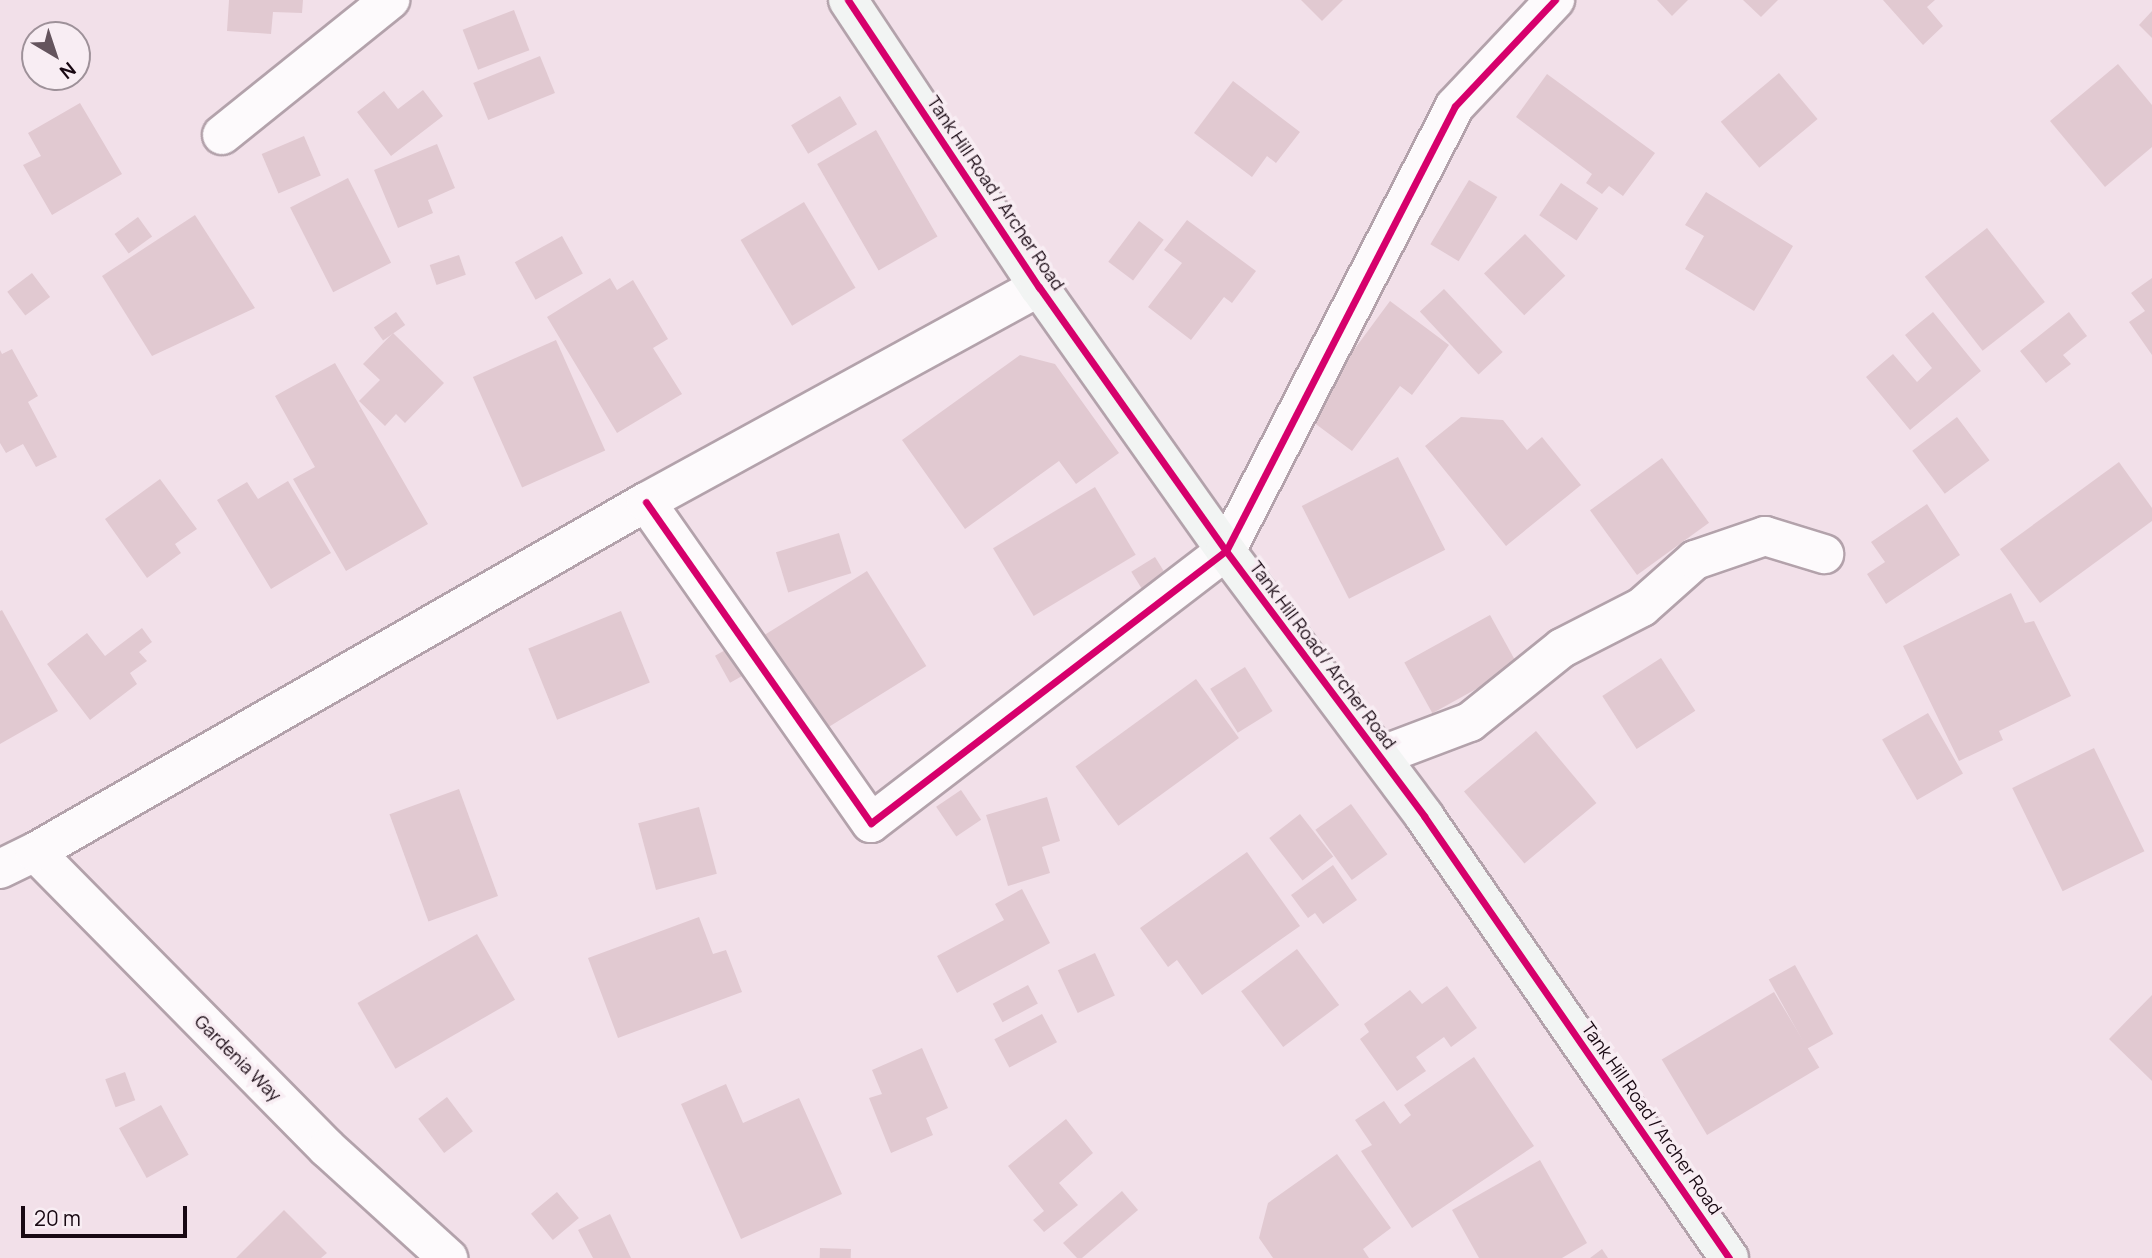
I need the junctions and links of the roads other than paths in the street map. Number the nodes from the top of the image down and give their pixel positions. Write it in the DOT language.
graph roads {
  1 [pos="390,0"];
  2 [pos="848,0"];
  3 [pos="1555,0"];
  4 [pos="222,135"];
  5 [pos="1039,287"];
  6 [pos="646,502"];
  7 [pos="1226,551"];
  8 [pos="1825,554"];
  9 [pos="1380,756"];
  10 [pos="35,852"];
  11 [pos="0,869"];
  12 [pos="448,1258"];
  13 [pos="1729,1258"];
  1 -- 4 [label="street"];
  2 -- 5 [label="street, Tank Hill Road / Archer Road"];
  3 -- 7 [label="street"];
  5 -- 6 [label="street"];
  5 -- 7 [label="street, Tank Hill Road / Archer Road"];
  6 -- 7 [label="street"];
  6 -- 10 [label="street"];
  7 -- 9 [label="street, Tank Hill Road / Archer Road"];
  8 -- 9 [label="street"];
  9 -- 13 [label="street, Tank Hill Road / Archer Road"];
  10 -- 11 [label="street"];
  10 -- 12 [label="street, Gardenia Way"];
}
